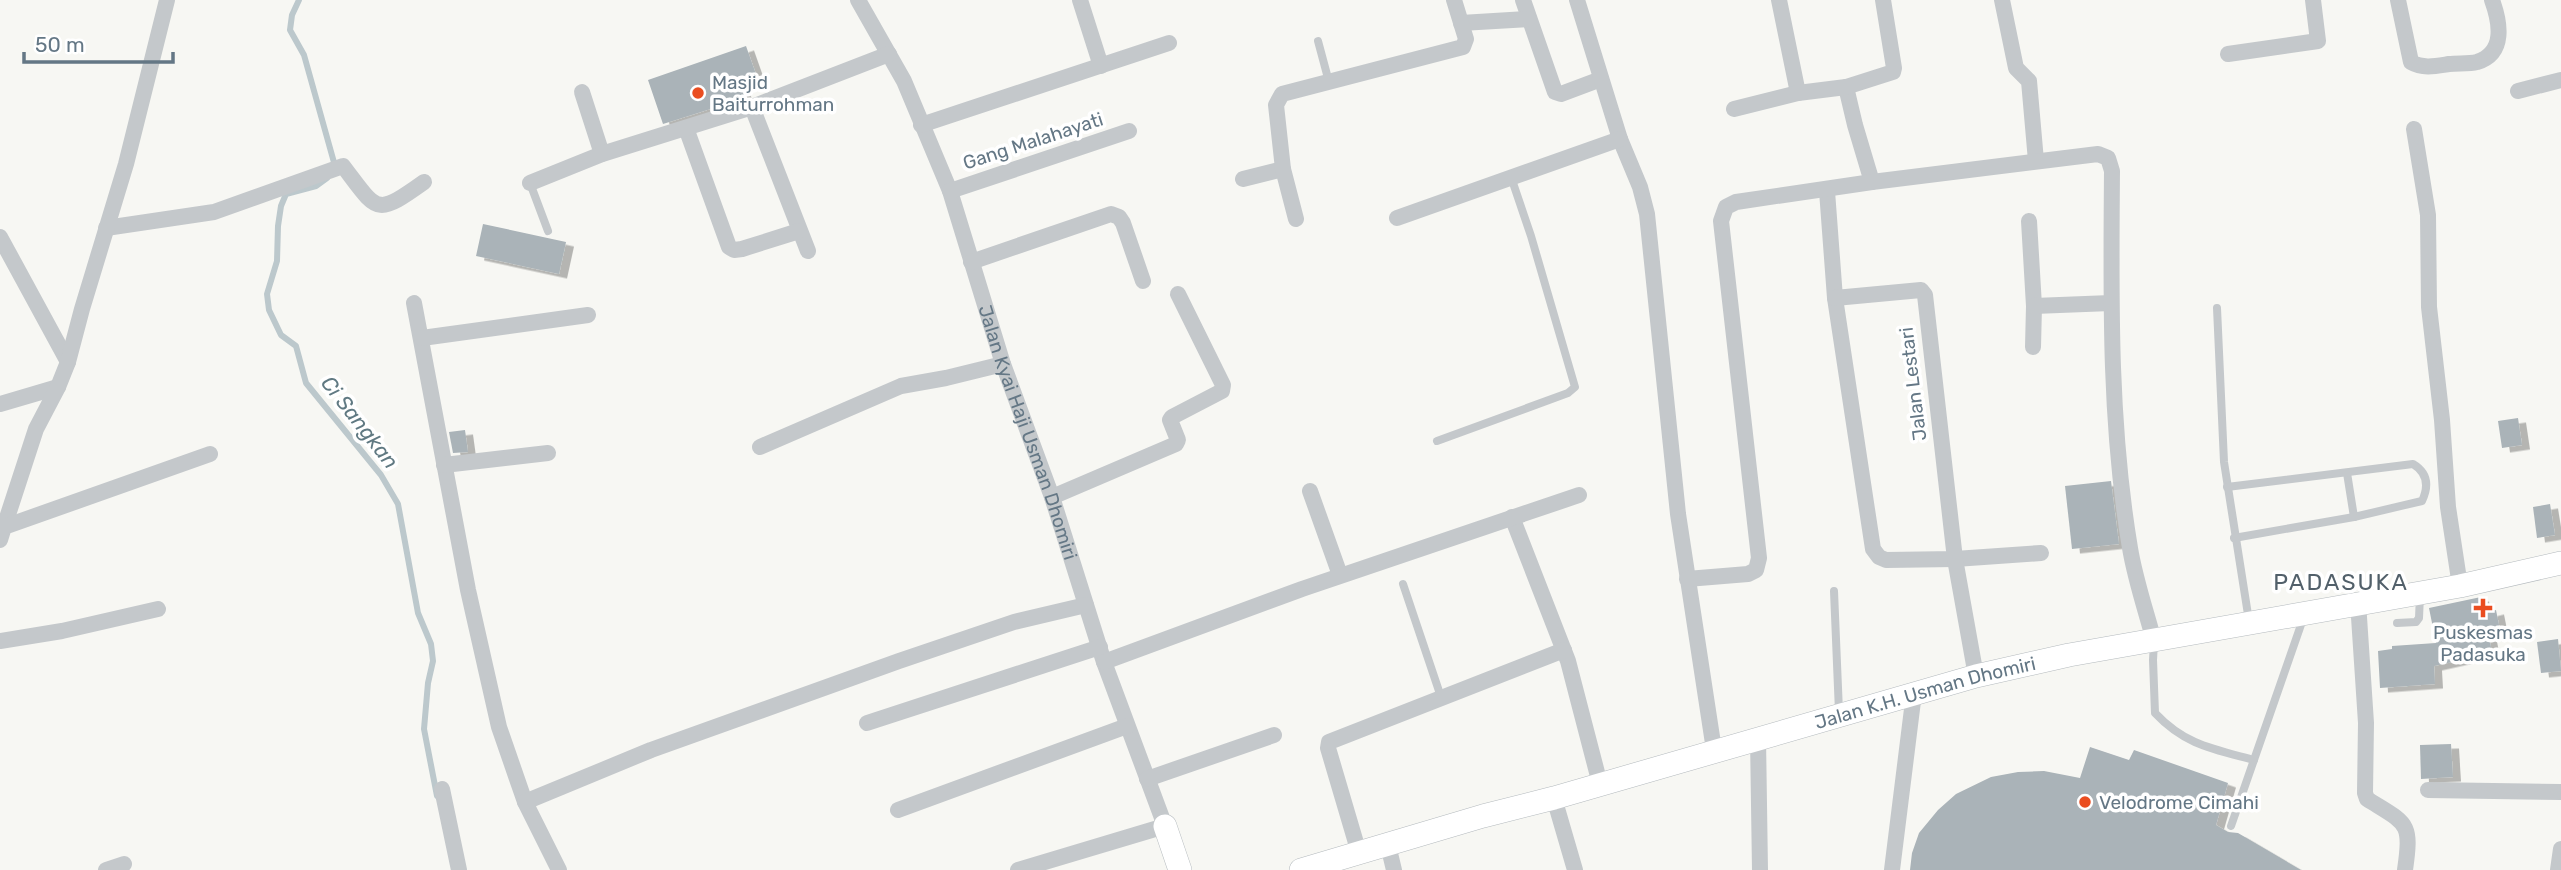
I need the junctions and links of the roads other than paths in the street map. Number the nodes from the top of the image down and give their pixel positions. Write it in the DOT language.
graph roads {
  1 [pos="167,0"];
  2 [pos="858,0"];
  3 [pos="1080,0"];
  4 [pos="1454,0"];
  5 [pos="1523,0"];
  6 [pos="1577,0"];
  7 [pos="1779,0"];
  8 [pos="1883,0"];
  9 [pos="2002,0"];
  10 [pos="2313,0"];
  11 [pos="2398,0"];
  12 [pos="2492,0"];
  13 [pos="1528,19"];
  14 [pos="1461,23"];
  15 [pos="1318,41"];
  16 [pos="1169,43"];
  17 [pos="890,54"];
  18 [pos="2228,54"];
  19 [pos="1101,66"];
  20 [pos="1601,79"];
  21 [pos="2561,80"];
  22 [pos="1329,82"];
  23 [pos="1846,87"];
  24 [pos="2518,91"];
  25 [pos="582,92"];
  26 [pos="1798,93"];
  27 [pos="752,107"];
  28 [pos="1734,109"];
  29 [pos="921,125"];
  30 [pos="686,128"];
  31 [pos="2414,129"];
  32 [pos="1129,131"];
  33 [pos="1620,139"];
  34 [pos="602,154"];
  35 [pos="2036,162"];
  36 [pos="1283,169"];
  37 [pos="1511,177"];
  38 [pos="1243,180"];
  39 [pos="424,182"];
  40 [pos="1872,182"];
  41 [pos="530,183"];
  42 [pos="950,191"];
  43 [pos="1827,191"];
  44 [pos="1397,218"];
  45 [pos="1296,219"];
  46 [pos="2029,221"];
  47 [pos="106,228"];
  48 [pos="548,231"];
  49 [pos="799,231"];
  50 [pos="0,237"];
  51 [pos="807,251"];
  52 [pos="971,261"];
  53 [pos="1143,281"];
  54 [pos="1178,294"];
  55 [pos="1835,298"];
  56 [pos="414,303"];
  57 [pos="2111,303"];
  58 [pos="2034,306"];
  59 [pos="2217,308"];
  60 [pos="589,315"];
  61 [pos="422,338"];
  62 [pos="2033,347"];
  63 [pos="68,362"];
  64 [pos="1003,364"];
  65 [pos="58,387"];
  66 [pos="0,404"];
  67 [pos="1437,441"];
  68 [pos="760,447"];
  69 [pos="548,453"];
  70 [pos="210,454"];
  71 [pos="444,465"];
  72 [pos="2347,472"];
  73 [pos="2227,487"];
  74 [pos="1310,491"];
  75 [pos="1579,495"];
  76 [pos="1052,497"];
  77 [pos="1512,517"];
  78 [pos="2354,517"];
  79 [pos="1,531"];
  80 [pos="2234,538"];
  81 [pos="2041,553"];
  82 [pos="1955,559"];
  83 [pos="2561,563"];
  84 [pos="1340,576"];
  85 [pos="1687,579"];
  86 [pos="1403,584"];
  87 [pos="2460,586"];
  88 [pos="1834,591"];
  89 [pos="2420,592"];
  90 [pos="2358,602"];
  91 [pos="1086,605"];
  92 [pos="158,608"];
  93 [pos="2305,612"];
  94 [pos="2397,623"];
  95 [pos="2249,624"];
  96 [pos="0,641"];
  97 [pos="2154,641"];
  98 [pos="1564,650"];
  99 [pos="1102,655"];
  100 [pos="1976,676"];
  101 [pos="1914,693"];
  102 [pos="1441,697"];
  103 [pos="1839,715"];
  104 [pos="867,723"];
  105 [pos="1127,726"];
  106 [pos="1274,735"];
  107 [pos="1758,738"];
  108 [pos="1714,750"];
  109 [pos="2254,761"];
  110 [pos="1147,779"];
  111 [pos="1600,784"];
  112 [pos="442,789"];
  113 [pos="2428,790"];
  114 [pos="2561,792"];
  115 [pos="1554,797"];
  116 [pos="526,802"];
  117 [pos="898,810"];
  118 [pos="1165,826"];
  119 [pos="2231,826"];
  120 [pos="1388,845"];
  121 [pos="2561,849"];
  122 [pos="1359,853"];
  123 [pos="124,864"];
  124 [pos="106,870"];
  125 [pos="459,870"];
  126 [pos="559,870"];
  127 [pos="1017,870"];
  128 [pos="1180,870"];
  129 [pos="1301,870"];
  130 [pos="1394,870"];
  131 [pos="1575,870"];
  132 [pos="1760,870"];
  133 [pos="1892,870"];
  134 [pos="2405,870"];
  135 [pos="2558,870"];
  1 -- 47 [label="street"];
  2 -- 17 [label="street, Jalan Kyai Haji Usman Dhomiri"];
  3 -- 19 [label="street"];
  4 -- 14 [label="street"];
  5 -- 13 [label="street"];
  6 -- 20 [label="street"];
  7 -- 26 [label="street"];
  8 -- 23 [label="street"];
  9 -- 35 [label="street"];
  10 -- 18 [label="street"];
  11 -- 12 [label="street"];
  13 -- 14 [label="street"];
  13 -- 20 [label="street"];
  14 -- 22 [label="street"];
  15 -- 22 [label="lane"];
  16 -- 19 [label="street"];
  17 -- 27 [label="street"];
  17 -- 29 [label="street, Jalan Kyai Haji Usman Dhomiri"];
  19 -- 29 [label="street"];
  20 -- 33 [label="street"];
  21 -- 24 [label="street"];
  22 -- 36 [label="street"];
  23 -- 26 [label="street"];
  23 -- 40 [label="street"];
  25 -- 34 [label="street"];
  26 -- 28 [label="street"];
  27 -- 30 [label="street"];
  27 -- 49 [label="street"];
  29 -- 42 [label="street, Jalan Kyai Haji Usman Dhomiri"];
  30 -- 34 [label="street"];
  30 -- 49 [label="street"];
  31 -- 87 [label="street"];
  32 -- 42 [label="street, Gang Malahayati"];
  33 -- 37 [label="street"];
  33 -- 85 [label="street"];
  34 -- 41 [label="street"];
  35 -- 40 [label="street"];
  35 -- 57 [label="street"];
  36 -- 38 [label="street"];
  36 -- 45 [label="street"];
  37 -- 44 [label="street"];
  37 -- 67 [label="lane"];
  39 -- 47 [label="street"];
  40 -- 43 [label="street"];
  41 -- 48 [label="lane"];
  42 -- 52 [label="street, Jalan Kyai Haji Usman Dhomiri"];
  43 -- 55 [label="street"];
  43 -- 85 [label="street"];
  46 -- 58 [label="street"];
  47 -- 63 [label="street"];
  49 -- 51 [label="street"];
  50 -- 63 [label="street"];
  52 -- 53 [label="street"];
  52 -- 64 [label="street, Jalan Kyai Haji Usman Dhomiri"];
  54 -- 76 [label="street"];
  55 -- 82 [label="street"];
  55 -- 82 [label="street, Jalan Lestari"];
  56 -- 61 [label="street"];
  57 -- 58 [label="street"];
  57 -- 97 [label="street"];
  58 -- 62 [label="street"];
  59 -- 73 [label="lane"];
  60 -- 61 [label="street"];
  61 -- 71 [label="street"];
  63 -- 65 [label="street"];
  64 -- 68 [label="street"];
  64 -- 76 [label="street, Jalan Kyai Haji Usman Dhomiri"];
  65 -- 66 [label="street"];
  65 -- 79 [label="street"];
  69 -- 71 [label="street"];
  70 -- 79 [label="street"];
  71 -- 116 [label="street"];
  72 -- 73 [label="lane"];
  72 -- 78 [label="lane"];
  72 -- 78 [label="lane"];
  73 -- 80 [label="lane"];
  74 -- 84 [label="street"];
  75 -- 77 [label="street"];
  76 -- 91 [label="street, Jalan Kyai Haji Usman Dhomiri"];
  77 -- 84 [label="street"];
  77 -- 98 [label="street"];
  78 -- 80 [label="lane"];
  80 -- 95 [label="lane"];
  81 -- 82 [label="street"];
  82 -- 100 [label="street"];
  83 -- 87 [label="main road, Jalan K.H. Usman Dhomiri"];
  84 -- 99 [label="street"];
  85 -- 108 [label="street"];
  86 -- 102 [label="lane"];
  87 -- 89 [label="main road, Jalan K.H. Usman Dhomiri"];
  88 -- 103 [label="lane"];
  89 -- 90 [label="main road, Jalan K.H. Usman Dhomiri"];
  89 -- 94 [label="lane"];
  90 -- 93 [label="main road, Jalan K.H. Usman Dhomiri"];
  90 -- 134 [label="street"];
  91 -- 99 [label="street, Jalan Kyai Haji Usman Dhomiri"];
  91 -- 116 [label="street"];
  92 -- 96 [label="street"];
  93 -- 95 [label="main road, Jalan K.H. Usman Dhomiri"];
  93 -- 109 [label="lane"];
  95 -- 97 [label="main road, Jalan K.H. Usman Dhomiri"];
  97 -- 100 [label="main road, Jalan K.H. Usman Dhomiri"];
  97 -- 109 [label="lane"];
  98 -- 102 [label="street"];
  98 -- 111 [label="street"];
  99 -- 104 [label="street"];
  99 -- 105 [label="street, Jalan Kyai Haji Usman Dhomiri"];
  100 -- 101 [label="main road, Jalan K.H. Usman Dhomiri"];
  101 -- 103 [label="main road, Jalan K.H. Usman Dhomiri"];
  101 -- 133 [label="street"];
  102 -- 122 [label="street"];
  103 -- 107 [label="main road, Jalan K.H. Usman Dhomiri"];
  105 -- 110 [label="street, Jalan Kyai Haji Usman Dhomiri"];
  105 -- 117 [label="street"];
  106 -- 110 [label="street"];
  107 -- 108 [label="main road, Jalan K.H. Usman Dhomiri"];
  107 -- 132 [label="street"];
  108 -- 111 [label="main road, Jalan K.H. Usman Dhomiri"];
  109 -- 119 [label="lane"];
  110 -- 118 [label="street, Jalan Kyai Haji Usman Dhomiri"];
  111 -- 115 [label="main road, Jalan K.H. Usman Dhomiri"];
  112 -- 125 [label="street"];
  113 -- 114 [label="street"];
  115 -- 120 [label="main road, Jalan K.H. Usman Dhomiri"];
  115 -- 131 [label="street"];
  116 -- 126 [label="street"];
  118 -- 127 [label="street"];
  118 -- 128 [label="main road, Jalan Kyai Haji Usman Dhomiri"];
  120 -- 122 [label="main road, Jalan K.H. Usman Dhomiri"];
  120 -- 130 [label="street"];
  121 -- 135 [label="street"];
  122 -- 129 [label="main road, Jalan K.H. Usman Dhomiri"];
  123 -- 124 [label="street"];
}
